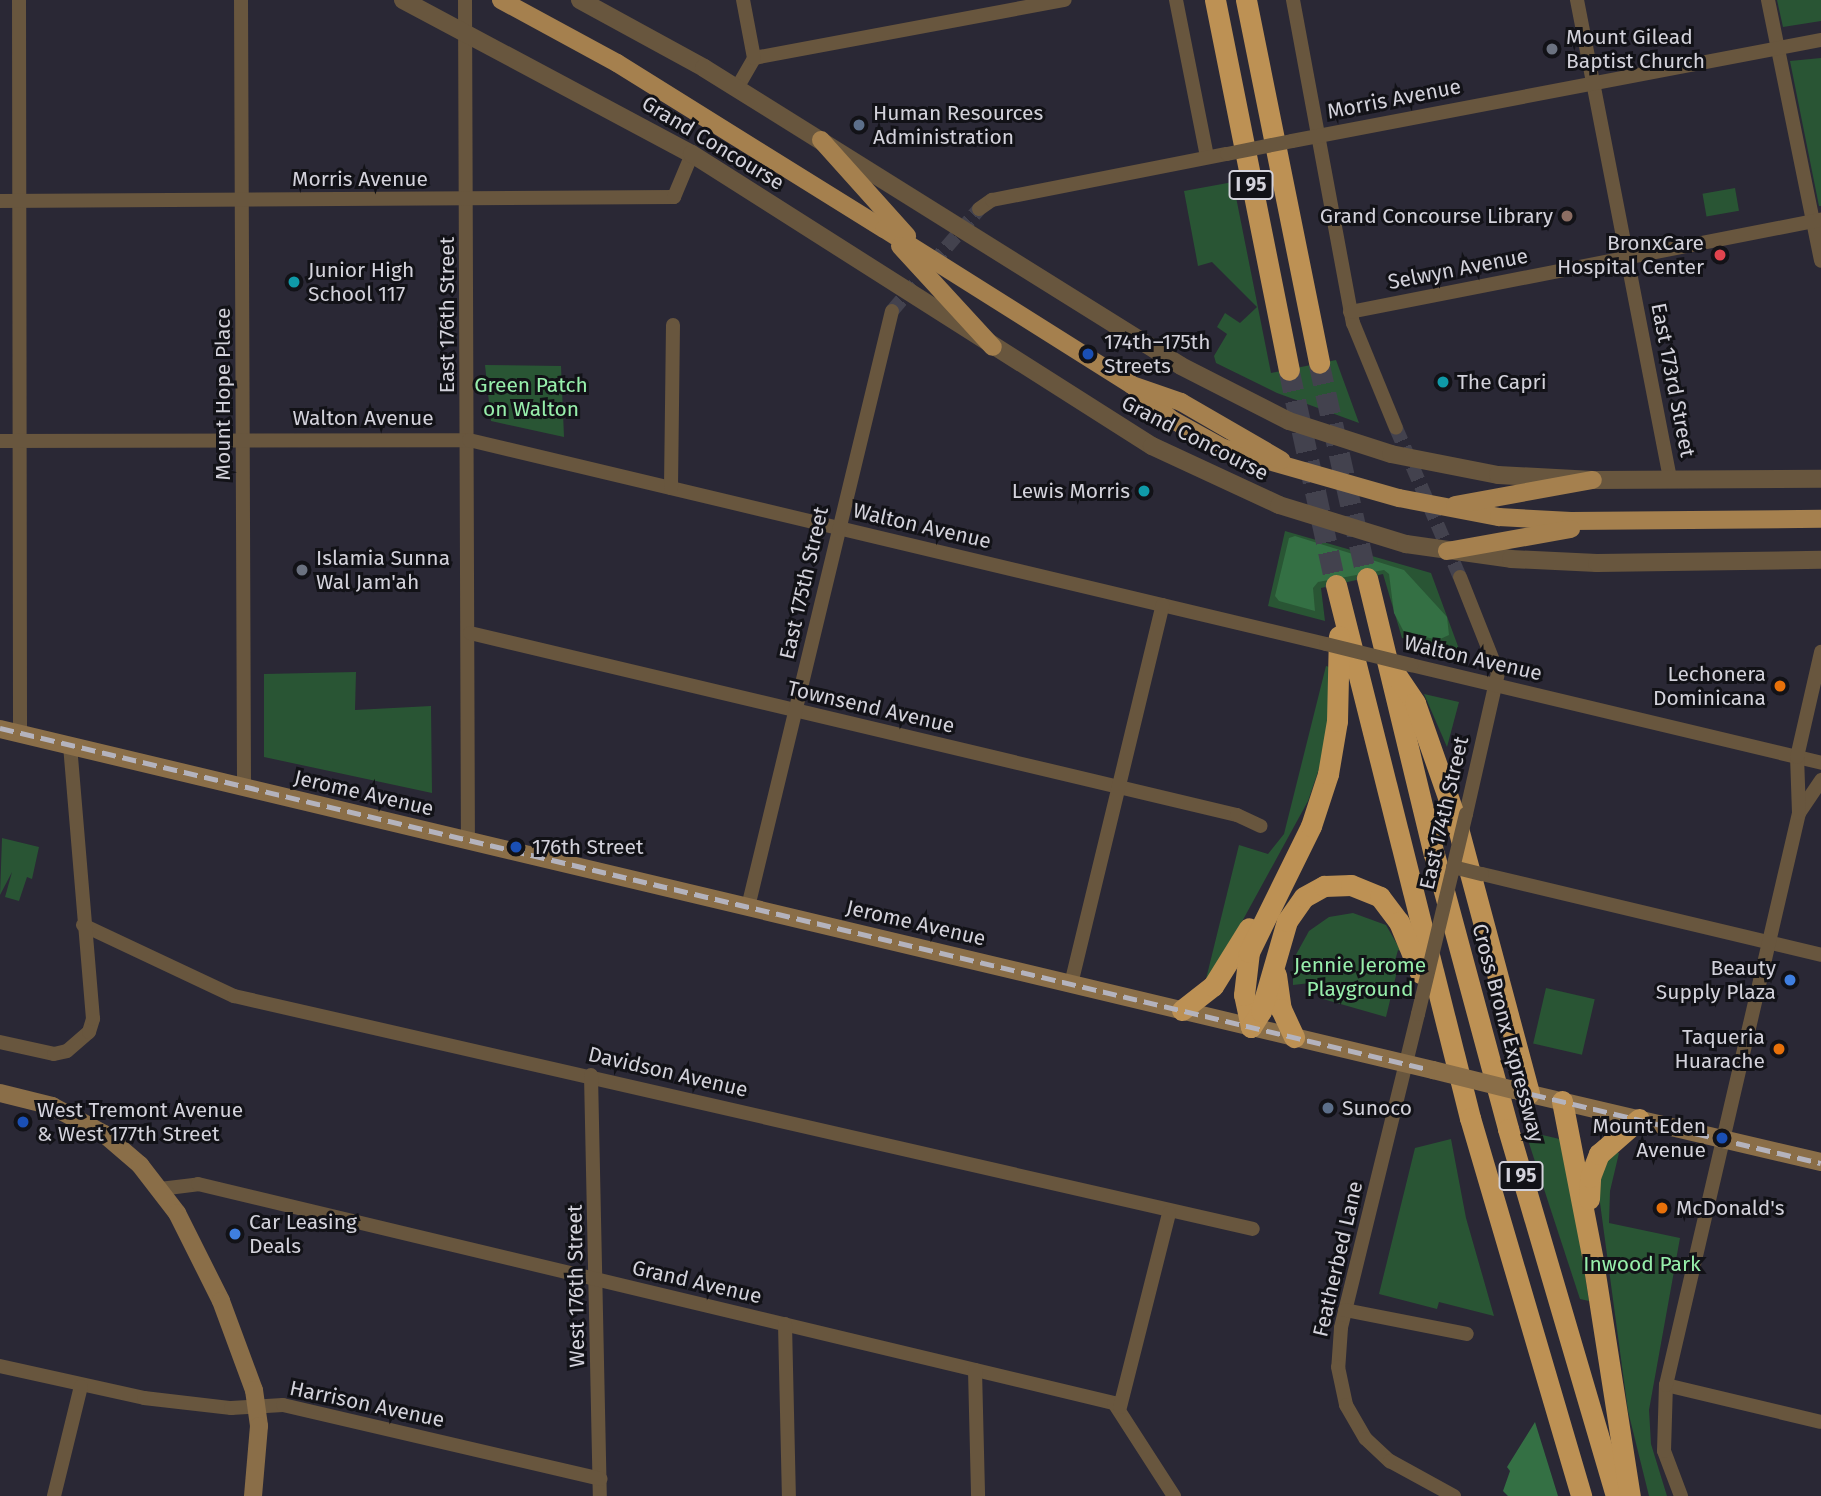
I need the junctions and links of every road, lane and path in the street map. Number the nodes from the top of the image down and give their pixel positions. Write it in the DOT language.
graph roads {
  1 [pos="19,0"];
  2 [pos="241,0"];
  3 [pos="403,0"];
  4 [pos="465,0"];
  5 [pos="501,0"];
  6 [pos="580,0"];
  7 [pos="743,0"];
  8 [pos="1065,0"];
  9 [pos="1176,0"];
  10 [pos="1214,0"];
  11 [pos="1246,0"];
  12 [pos="1293,0"];
  13 [pos="1577,0"];
  14 [pos="1768,0"];
  15 [pos="465,31"];
  16 [pos="1821,40"];
  17 [pos="1777,46"];
  18 [pos="754,58"];
  19 [pos="1593,82"];
  20 [pos="737,88"];
  21 [pos="1317,136"];
  22 [pos="821,140"];
  23 [pos="692,154"];
  24 [pos="1207,157"];
  25 [pos="467,200"];
  26 [pos="0,201"];
  27 [pos="20,201"];
  28 [pos="243,201"];
  29 [pos="979,209"];
  30 [pos="1817,220"];
  31 [pos="884,229"];
  32 [pos="921,252"];
  33 [pos="1628,257"];
  34 [pos="1821,261"];
  35 [pos="892,311"];
  36 [pos="1350,312"];
  37 [pos="673,325"];
  38 [pos="993,347"];
  39 [pos="1320,363"];
  40 [pos="1289,370"];
  41 [pos="1396,428"];
  42 [pos="244,438"];
  43 [pos="469,440"];
  44 [pos="0,441"];
  45 [pos="21,441"];
  46 [pos="1821,479"];
  47 [pos="1593,480"];
  48 [pos="1670,480"];
  49 [pos="671,488"];
  50 [pos="1442,508"];
  51 [pos="1821,519"];
  52 [pos="1616,521"];
  53 [pos="839,528"];
  54 [pos="1447,551"];
  55 [pos="1821,561"];
  56 [pos="1460,577"];
  57 [pos="1367,578"];
  58 [pos="1163,605"];
  59 [pos="470,633"];
  60 [pos="1821,652"];
  61 [pos="1387,661"];
  62 [pos="1496,685"];
  63 [pos="795,711"];
  64 [pos="0,729"];
  65 [pos="20,733"];
  66 [pos="70,746"];
  67 [pos="1797,757"];
  68 [pos="1821,763"];
  69 [pos="1821,780"];
  70 [pos="1118,787"];
  71 [pos="244,788"];
  72 [pos="1799,813"];
  73 [pos="1261,826"];
  74 [pos="468,840"];
  75 [pos="1453,867"];
  76 [pos="1284,878"];
  77 [pos="748,906"];
  78 [pos="83,925"];
  79 [pos="1280,938"];
  80 [pos="1769,942"];
  81 [pos="1821,955"];
  82 [pos="1071,984"];
  83 [pos="1182,1010"];
  84 [pos="1251,1027"];
  85 [pos="1294,1037"];
  86 [pos="0,1042"];
  87 [pos="1456,1063"];
  88 [pos="1406,1064"];
  89 [pos="591,1075"];
  90 [pos="1521,1091"];
  91 [pos="0,1093"];
  92 [pos="1562,1101"];
  93 [pos="1639,1119"];
  94 [pos="1722,1139"];
  95 [pos="1821,1162"];
  96 [pos="160,1189"];
  97 [pos="1169,1213"];
  98 [pos="1253,1229"];
  99 [pos="1593,1261"];
  100 [pos="597,1279"];
  101 [pos="1345,1310"];
  102 [pos="785,1324"];
  103 [pos="1467,1334"];
  104 [pos="0,1366"];
  105 [pos="975,1370"];
  106 [pos="1666,1385"];
  107 [pos="80,1386"];
  108 [pos="258,1407"];
  109 [pos="1120,1407"];
  110 [pos="1821,1422"];
  111 [pos="600,1479"];
  112 [pos="54,1496"];
  113 [pos="253,1496"];
  114 [pos="600,1496"];
  115 [pos="789,1496"];
  116 [pos="978,1496"];
  117 [pos="1174,1496"];
  118 [pos="1454,1496"];
  119 [pos="1581,1496"];
  120 [pos="1616,1496"];
  121 [pos="1630,1496"];
  122 [pos="1681,1496"];
  1 -- 27 [label="street"];
  2 -- 28 [label="street, Mount Hope Place"];
  3 -- 15 [label="street, Grand Concourse"];
  4 -- 15 [label="street, East 176th Street"];
  5 -- 31 [label="main road, Grand Concourse"];
  6 -- 20 [label="street"];
  7 -- 18 [label="street"];
  8 -- 18 [label="street"];
  9 -- 24 [label="street"];
  10 -- 40 [label="highway, I 95"];
  11 -- 39 [label="highway, I 95"];
  12 -- 21 [label="street"];
  13 -- 19 [label="street, East 173rd Street"];
  14 -- 17 [label="street"];
  15 -- 23 [label="street, Grand Concourse"];
  15 -- 25 [label="street, East 176th Street"];
  16 -- 17 [label="street, Morris Avenue"];
  17 -- 19 [label="street, Morris Avenue"];
  17 -- 30 [label="street"];
  18 -- 20 [label="street"];
  19 -- 21 [label="street, Morris Avenue"];
  19 -- 33 [label="street, East 173rd Street"];
  20 -- 22 [label="street"];
  21 -- 24 [label="street, Morris Avenue, bridge"];
  21 -- 36 [label="street"];
  22 -- 32 [label="main road"];
  22 -- 47 [label="street"];
  23 -- 25 [label="street, Morris Avenue"];
  23 -- 38 [label="street, Grand Concourse"];
  24 -- 29 [label="street, Morris Avenue"];
  25 -- 28 [label="street, Morris Avenue"];
  25 -- 43 [label="street, East 176th Street"];
  26 -- 27 [label="street, Morris Avenue"];
  27 -- 28 [label="street, Morris Avenue"];
  27 -- 45 [label="street"];
  28 -- 42 [label="street, Mount Hope Place"];
  30 -- 33 [label="street, Selwyn Avenue"];
  30 -- 34 [label="street"];
  31 -- 32 [label="main road, Grand Concourse"];
  31 -- 38 [label="main road"];
  32 -- 50 [label="main road, Grand Concourse"];
  33 -- 36 [label="street, Selwyn Avenue"];
  33 -- 48 [label="street, East 173rd Street"];
  35 -- 53 [label="street, East 175th Street"];
  36 -- 41 [label="street"];
  37 -- 49 [label="street"];
  38 -- 54 [label="street, Grand Concourse"];
  42 -- 43 [label="street, Walton Avenue"];
  42 -- 45 [label="street, Walton Avenue"];
  42 -- 71 [label="street, Mount Hope Place"];
  43 -- 49 [label="street, Walton Avenue"];
  43 -- 59 [label="street, East 176th Street"];
  44 -- 45 [label="street, Walton Avenue"];
  45 -- 65 [label="street"];
  46 -- 48 [label="street"];
  47 -- 48 [label="street"];
  47 -- 50 [label="main road"];
  49 -- 53 [label="street, Walton Avenue"];
  50 -- 52 [label="main road, Grand Concourse"];
  51 -- 52 [label="main road, Grand Concourse"];
  52 -- 54 [label="main road"];
  53 -- 58 [label="street, Walton Avenue"];
  53 -- 63 [label="street, East 175th Street"];
  54 -- 55 [label="street, Grand Concourse"];
  56 -- 62 [label="street, East 174th Street"];
  57 -- 61 [label="highway, Cross Bronx Expressway / I 95"];
  58 -- 62 [label="street, Walton Avenue, bridge"];
  58 -- 70 [label="street"];
  59 -- 63 [label="street, Townsend Avenue"];
  59 -- 74 [label="street, East 176th Street"];
  60 -- 67 [label="street"];
  61 -- 90 [label="highway"];
  61 -- 120 [label="highway, Cross Bronx Expressway / I 95"];
  62 -- 67 [label="street, Walton Avenue"];
  62 -- 75 [label="street, East 174th Street, bridge"];
  63 -- 70 [label="street, Townsend Avenue"];
  63 -- 77 [label="street, East 175th Street"];
  64 -- 65 [label="main road, Jerome Avenue"];
  65 -- 66 [label="main road, Jerome Avenue"];
  66 -- 71 [label="main road, Jerome Avenue"];
  66 -- 78 [label="street"];
  67 -- 68 [label="street, Walton Avenue"];
  67 -- 72 [label="street"];
  69 -- 72 [label="street"];
  70 -- 73 [label="street, Townsend Avenue"];
  70 -- 82 [label="street"];
  71 -- 74 [label="main road, Jerome Avenue"];
  72 -- 80 [label="street"];
  74 -- 77 [label="main road, Jerome Avenue"];
  75 -- 80 [label="street, bridge"];
  75 -- 88 [label="street, East 174th Street, bridge"];
  76 -- 83 [label="highway"];
  76 -- 84 [label="highway"];
  76 -- 87 [label="highway, I 95"];
  77 -- 82 [label="main road, Jerome Avenue"];
  78 -- 86 [label="street"];
  78 -- 89 [label="street, Davidson Avenue"];
  79 -- 84 [label="highway"];
  79 -- 85 [label="highway"];
  79 -- 87 [label="highway"];
  80 -- 81 [label="street"];
  80 -- 94 [label="street"];
  82 -- 83 [label="main road, Jerome Avenue"];
  83 -- 84 [label="main road, Jerome Avenue"];
  84 -- 85 [label="main road, Jerome Avenue"];
  85 -- 88 [label="main road, Jerome Avenue"];
  87 -- 119 [label="highway, I 95"];
  88 -- 90 [label="main road, Jerome Avenue, bridge"];
  88 -- 101 [label="street, Featherbed Lane"];
  89 -- 97 [label="street, Davidson Avenue"];
  89 -- 100 [label="street, West 176th Street"];
  90 -- 92 [label="main road, Jerome Avenue"];
  91 -- 96 [label="main road"];
  92 -- 93 [label="main road, Jerome Avenue"];
  92 -- 99 [label="highway"];
  93 -- 94 [label="main road, Jerome Avenue"];
  93 -- 99 [label="highway"];
  94 -- 95 [label="main road, Jerome Avenue"];
  94 -- 106 [label="street"];
  96 -- 100 [label="street, Grand Avenue"];
  96 -- 108 [label="main road"];
  97 -- 98 [label="street, Davidson Avenue"];
  97 -- 109 [label="street"];
  99 -- 121 [label="highway"];
  100 -- 102 [label="street, Grand Avenue"];
  100 -- 111 [label="street, West 176th Street"];
  101 -- 103 [label="street"];
  101 -- 118 [label="street, Featherbed Lane"];
  102 -- 105 [label="street, Grand Avenue"];
  102 -- 115 [label="street"];
  104 -- 107 [label="street, Harrison Avenue"];
  105 -- 109 [label="street, Grand Avenue"];
  105 -- 116 [label="street"];
  106 -- 110 [label="street"];
  106 -- 122 [label="street"];
  107 -- 108 [label="street, Harrison Avenue"];
  107 -- 112 [label="street"];
  108 -- 111 [label="street, Harrison Avenue"];
  108 -- 113 [label="main road"];
  109 -- 117 [label="street"];
  111 -- 114 [label="street, West 176th Street"];
}
